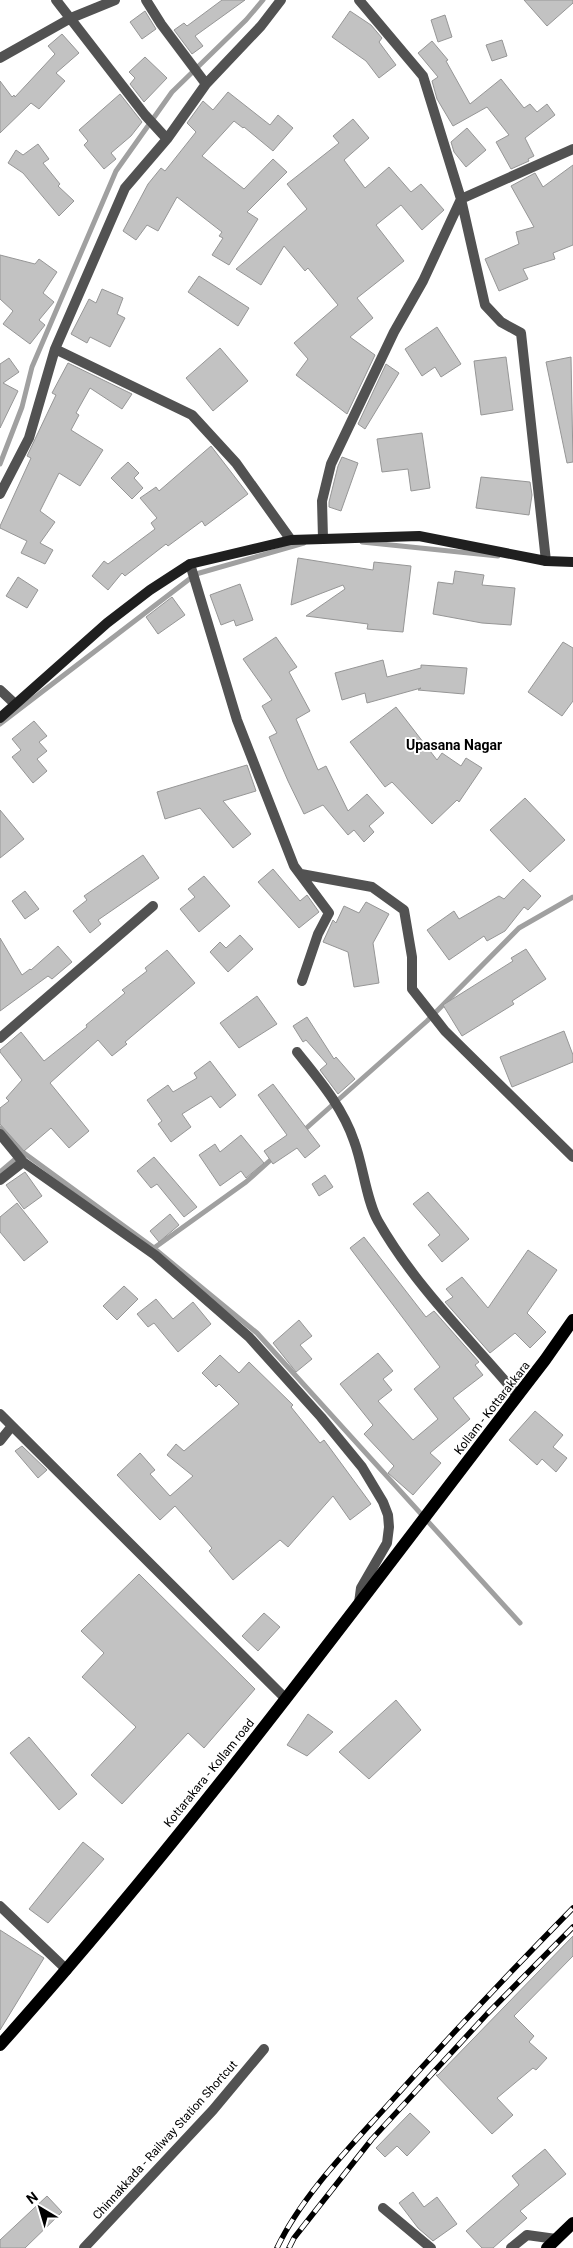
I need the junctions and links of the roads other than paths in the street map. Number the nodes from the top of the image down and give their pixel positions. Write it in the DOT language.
graph roads {
  1 [pos="56,0"];
  2 [pos="115,0"];
  3 [pos="146,0"];
  4 [pos="280,0"];
  5 [pos="359,0"];
  6 [pos="71,18"];
  7 [pos="0,58"];
  8 [pos="202,79"];
  9 [pos="167,139"];
  10 [pos="573,149"];
  11 [pos="461,199"];
  12 [pos="55,349"];
  13 [pos="0,494"];
  14 [pos="323,538"];
  15 [pos="291,540"];
  16 [pos="546,561"];
  17 [pos="573,562"];
  18 [pos="190,564"];
  19 [pos="0,690"];
  20 [pos="16,704"];
  21 [pos="0,718"];
  22 [pos="300,874"];
  23 [pos="153,906"];
  24 [pos="302,981"];
  25 [pos="0,1038"];
  26 [pos="297,1052"];
  27 [pos="0,1134"];
  28 [pos="573,1157"];
  29 [pos="23,1162"];
  30 [pos="0,1180"];
  31 [pos="573,1320"];
  32 [pos="518,1396"];
  33 [pos="0,1414"];
  34 [pos="12,1426"];
  35 [pos="0,1441"];
  36 [pos="430,1511"];
  37 [pos="359,1603"];
  38 [pos="286,1699"];
  39 [pos="0,1906"];
  40 [pos="67,1970"];
  41 [pos="0,2045"];
  42 [pos="264,2049"];
  43 [pos="383,2208"];
  44 [pos="573,2223"];
  45 [pos="556,2239"];
  46 [pos="84,2248"];
  47 [pos="431,2248"];
  48 [pos="511,2248"];
  49 [pos="547,2248"];
  1 -- 6 [label="street"];
  2 -- 6 [label="street"];
  3 -- 8 [label="street"];
  4 -- 8 [label="street"];
  5 -- 11 [label="street"];
  6 -- 7 [label="street"];
  6 -- 9 [label="street"];
  8 -- 9 [label="street"];
  9 -- 12 [label="street"];
  10 -- 11 [label="street"];
  11 -- 14 [label="street"];
  11 -- 16 [label="street"];
  12 -- 13 [label="street"];
  12 -- 15 [label="street"];
  14 -- 15 [label="street"];
  14 -- 16 [label="street"];
  15 -- 18 [label="street"];
  16 -- 17 [label="street"];
  18 -- 20 [label="street"];
  18 -- 22 [label="street"];
  19 -- 20 [label="street"];
  20 -- 21 [label="street"];
  22 -- 24 [label="street"];
  22 -- 28 [label="street"];
  23 -- 25 [label="street"];
  26 -- 32 [label="street"];
  27 -- 29 [label="street"];
  29 -- 30 [label="street"];
  29 -- 37 [label="street"];
  31 -- 32 [label="main road, Kollam - Kottarakkara"];
  32 -- 36 [label="main road, Kollam - Kottarakkara"];
  33 -- 34 [label="street"];
  34 -- 35 [label="street"];
  34 -- 38 [label="street"];
  36 -- 37 [label="main road, Kottarakara - Kollam road"];
  37 -- 38 [label="main road, Kottarakara - Kollam road"];
  38 -- 40 [label="main road, Kottarakara - Kollam road"];
  39 -- 40 [label="street"];
  40 -- 41 [label="main road, Kottarakara - Kollam road"];
  42 -- 46 [label="street, Chinnakkada - Railway Station Shortcut"];
  43 -- 47 [label="street"];
  44 -- 45 [label="main road"];
  45 -- 48 [label="street"];
  45 -- 49 [label="main road"];
}
